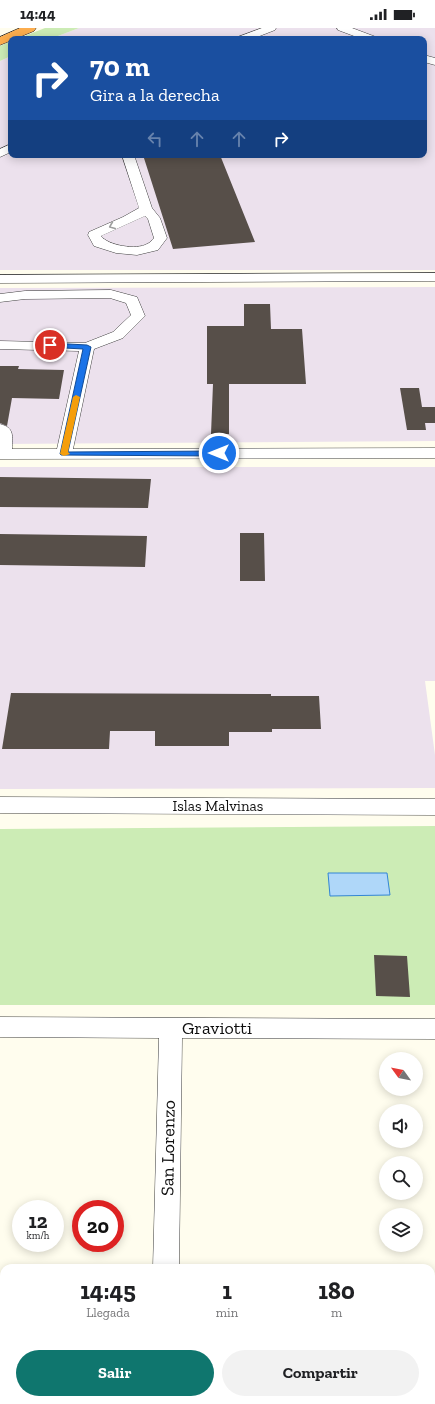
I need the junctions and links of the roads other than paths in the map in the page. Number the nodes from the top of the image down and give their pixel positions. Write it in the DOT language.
graph roads {
  1 [pos="30,28"];
  2 [pos="271,28"];
  3 [pos="342,28"];
  4 [pos="10,36"];
  5 [pos="250,36"];
  6 [pos="364,36"];
  7 [pos="129,158"];
  8 [pos="146,209"];
  9 [pos="435,277"];
  10 [pos="0,278"];
  11 [pos="0,298"];
  12 [pos="0,330"];
  13 [pos="37,344"];
  14 [pos="0,345"];
  15 [pos="87,347"];
  16 [pos="0,429"];
  17 [pos="435,453"];
  18 [pos="2,454"];
  19 [pos="64,454"];
  20 [pos="0,805"];
  21 [pos="435,807"];
  22 [pos="0,1027"];
  23 [pos="171,1028"];
  24 [pos="435,1029"];
  25 [pos="166,1264"];
  1 -- 4 [label="highway"];
  2 -- 5 [label="street"];
  3 -- 6 [label="street"];
  7 -- 8 [label="street"];
  8 -- 8 [label="street, one-way"];
  9 -- 10 [label="street"];
  11 -- 15 [label="street"];
  12 -- 13 [label="street"];
  13 -- 14 [label="street"];
  13 -- 15 [label="street"];
  15 -- 19 [label="street"];
  16 -- 18 [label="street"];
  17 -- 19 [label="street"];
  18 -- 19 [label="street"];
  20 -- 21 [label="street, Islas Malvinas"];
  22 -- 23 [label="street, Graviotti"];
  23 -- 24 [label="street, Graviotti"];
  23 -- 25 [label="street, San Lorenzo"];
}
